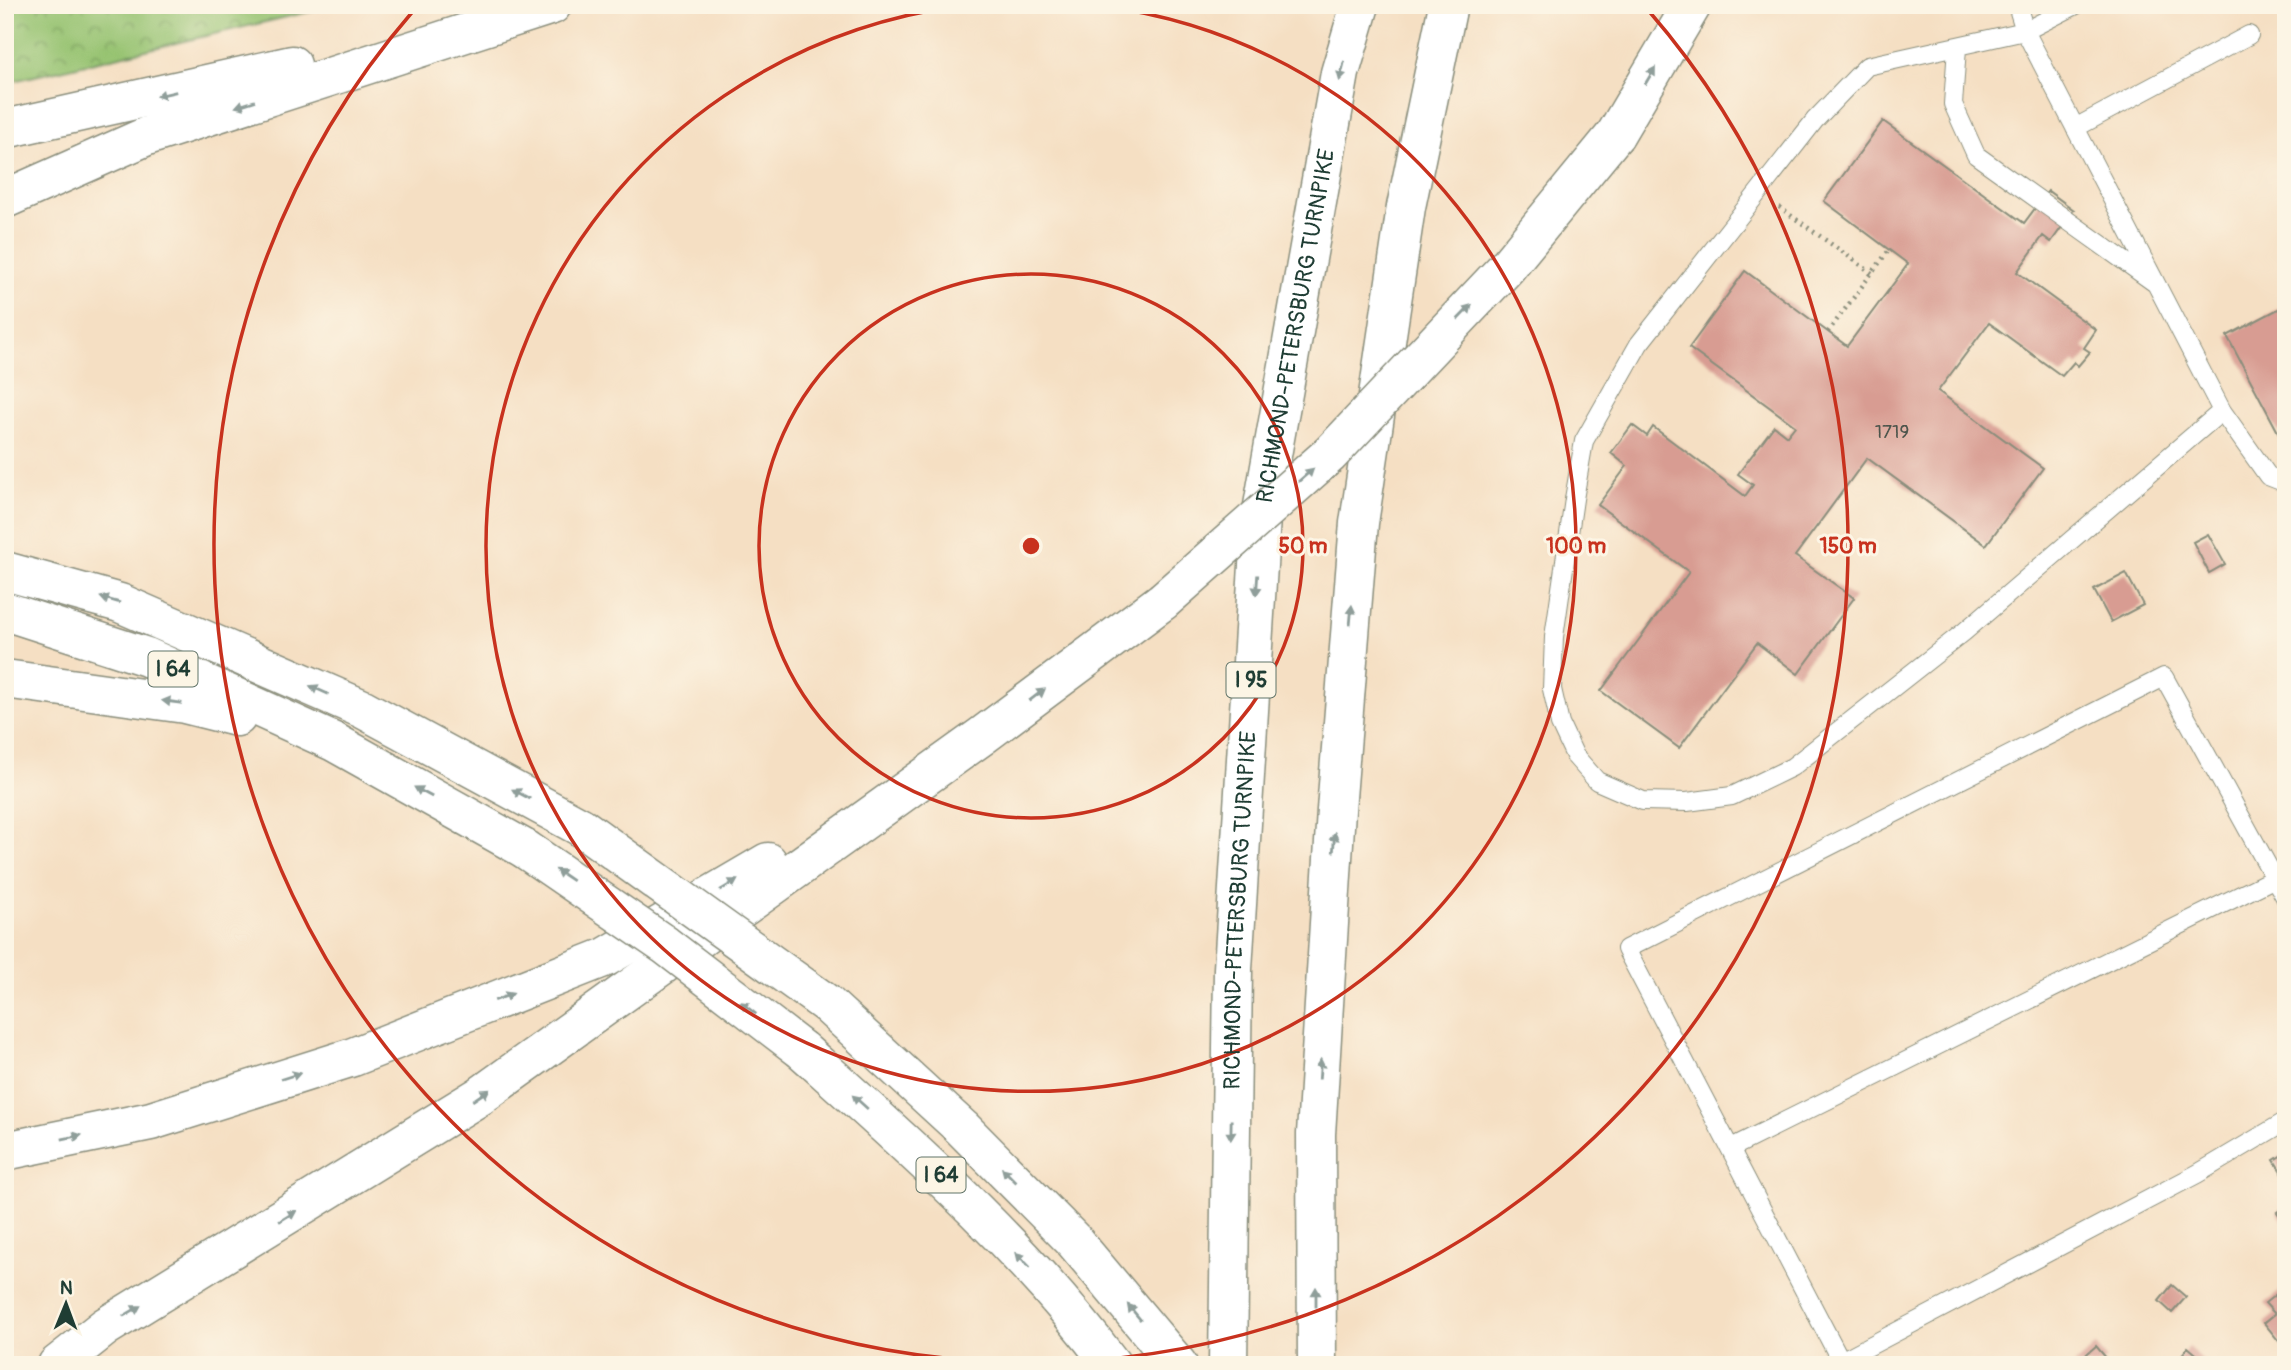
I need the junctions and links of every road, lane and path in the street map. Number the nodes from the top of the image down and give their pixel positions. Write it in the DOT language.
graph roads {
  1 [pos="1360,5"];
  2 [pos="1448,5"];
  3 [pos="1692,5"];
  4 [pos="2017,5"];
  5 [pos="2076,5"];
  6 [pos="536,10"];
  7 [pos="2025,31"];
  8 [pos="2249,35"];
  9 [pos="1957,48"];
  10 [pos="2075,128"];
  11 [pos="5,130"];
  12 [pos="1758,192"];
  13 [pos="5,199"];
  14 [pos="1889,250"];
  15 [pos="1871,273"];
  16 [pos="2158,284"];
  17 [pos="1828,332"];
  18 [pos="2222,411"];
  19 [pos="2286,483"];
  20 [pos="5,571"];
  21 [pos="5,611"];
  22 [pos="5,679"];
  23 [pos="982,736"];
  24 [pos="334,742"];
  25 [pos="2275,878"];
  26 [pos="2286,899"];
  27 [pos="2286,1121"];
  28 [pos="1731,1148"];
  29 [pos="5,1151"];
  30 [pos="57,1365"];
  31 [pos="1112,1365"];
  32 [pos="1178,1365"];
  33 [pos="1228,1365"];
  34 [pos="1317,1365"];
  1 -- 33 [label="highway, RICHMOND-PETERSBURG TURNPIKE / I 95, one-way"];
  34 -- 2 [label="highway, one-way"];
  23 -- 3 [label="highway, one-way, bridge"];
  4 -- 7 [label="lane"];
  5 -- 7 [label="lane"];
  6 -- 11 [label="highway, one-way"];
  6 -- 13 [label="highway, one-way"];
  7 -- 9 [label="lane"];
  7 -- 10 [label="lane"];
  8 -- 10 [label="lane"];
  9 -- 12 [label="lane"];
  9 -- 16 [label="lane"];
  10 -- 16 [label="lane"];
  12 -- 15 [label="path"];
  12 -- 18 [label="lane"];
  14 -- 15 [label="path"];
  15 -- 17 [label="path"];
  16 -- 18 [label="lane"];
  18 -- 19 [label="lane"];
  32 -- 20 [label="highway, one-way, bridge"];
  21 -- 24 [label="highway, I 64"];
  24 -- 22 [label="highway, one-way"];
  29 -- 23 [label="highway, one-way"];
  30 -- 23 [label="highway, one-way"];
  31 -- 24 [label="highway, I 64, one-way, bridge"];
  25 -- 26 [label="lane"];
  25 -- 28 [label="lane"];
  25 -- 28 [label="lane"];
  27 -- 28 [label="lane"];
}
